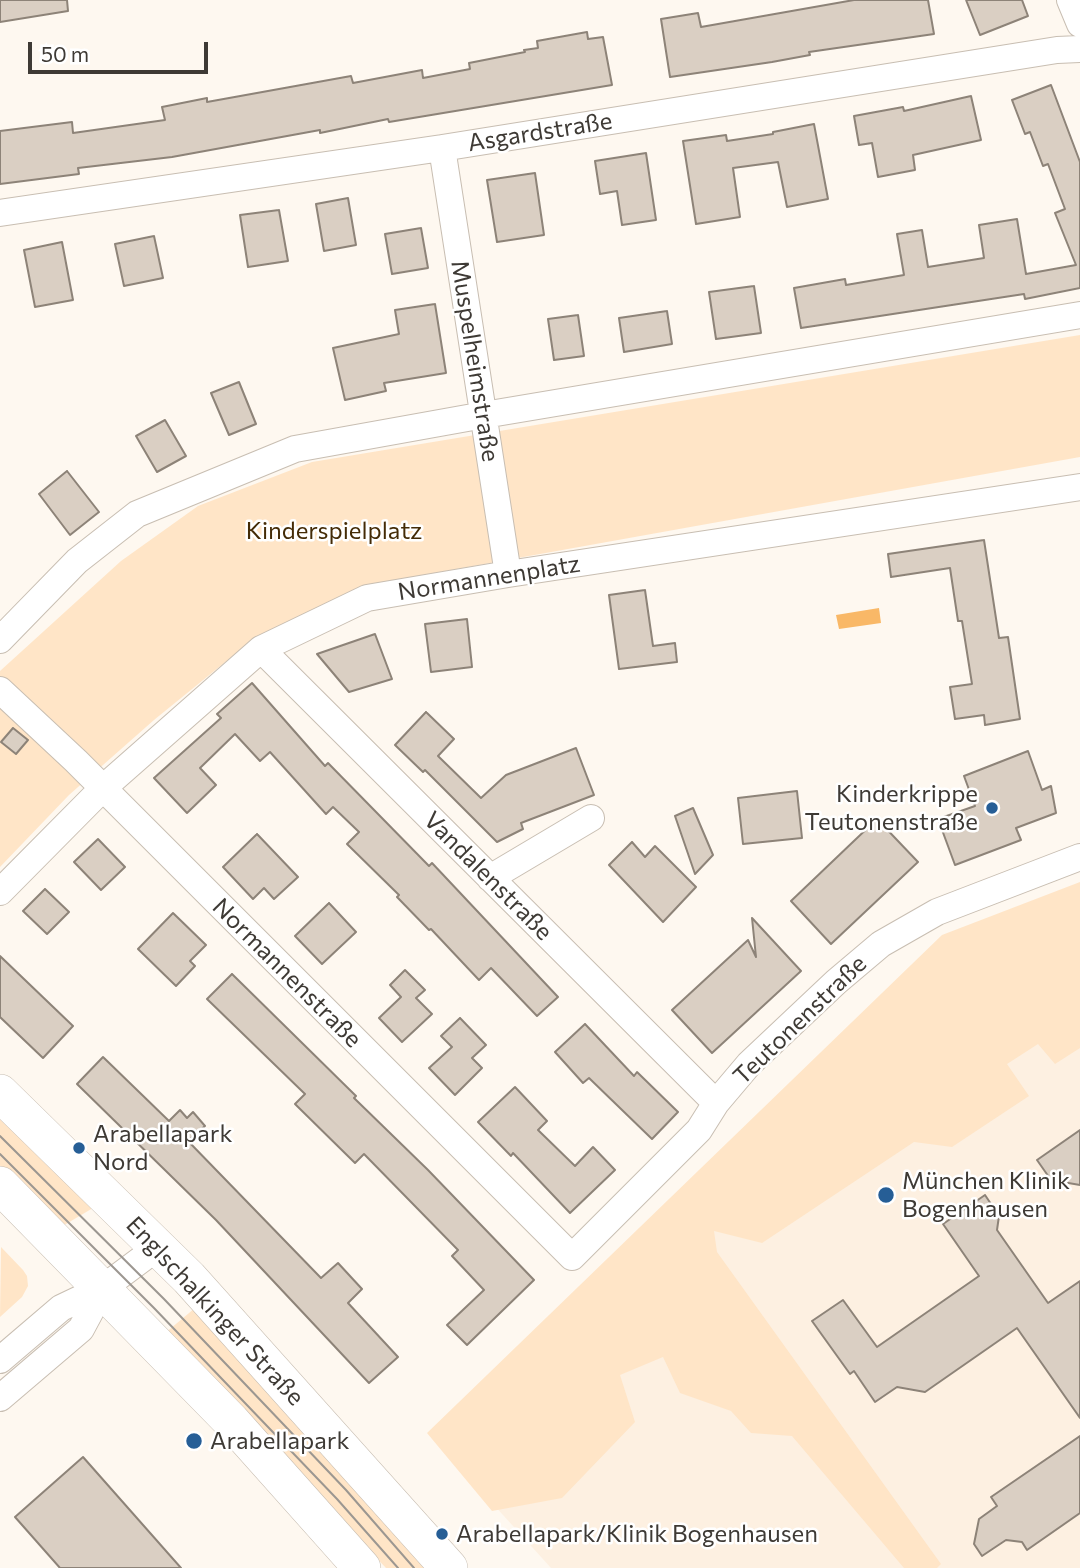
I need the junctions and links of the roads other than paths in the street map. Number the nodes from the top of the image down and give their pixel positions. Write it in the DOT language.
graph roads {
  1 [pos="1070,0"];
  2 [pos="1080,24"];
  3 [pos="1080,49"];
  4 [pos="442,148"];
  5 [pos="0,213"];
  6 [pos="1080,315"];
  7 [pos="484,415"];
  8 [pos="1080,487"];
  9 [pos="508,574"];
  10 [pos="0,640"];
  11 [pos="261,649"];
  12 [pos="0,690"];
  13 [pos="102,789"];
  14 [pos="591,818"];
  15 [pos="1080,857"];
  16 [pos="490,878"];
  17 [pos="0,892"];
  18 [pos="0,1093"];
  19 [pos="716,1103"];
  20 [pos="0,1185"];
  21 [pos="158,1247"];
  22 [pos="572,1257"];
  23 [pos="103,1289"];
  24 [pos="0,1360"];
  25 [pos="0,1398"];
  26 [pos="362,1568"];
  27 [pos="449,1568"];
  1 -- 2 [label="street"];
  3 -- 4 [label="street, Asgardstraße"];
  4 -- 5 [label="street, Asgardstraße"];
  4 -- 7 [label="street, Muspelheimstraße"];
  6 -- 7 [label="street"];
  7 -- 9 [label="street, Muspelheimstraße"];
  7 -- 10 [label="street"];
  8 -- 9 [label="street, Normannenplatz"];
  9 -- 11 [label="street, Normannenplatz"];
  11 -- 13 [label="street, Normannenplatz"];
  11 -- 16 [label="street, Vandalenstraße"];
  12 -- 13 [label="street, Normannenstraße"];
  13 -- 17 [label="street, Normannenplatz"];
  13 -- 22 [label="street, Normannenstraße"];
  14 -- 16 [label="street"];
  15 -- 19 [label="street, Teutonenstraße"];
  16 -- 19 [label="street, Vandalenstraße"];
  18 -- 21 [label="main road, Englschalkinger Straße"];
  19 -- 22 [label="street, Teutonenstraße"];
  20 -- 23 [label="main road"];
  21 -- 23 [label="street"];
  21 -- 27 [label="main road, Englschalkinger Straße"];
  23 -- 24 [label="street"];
  23 -- 25 [label="street"];
  23 -- 26 [label="main road"];
}
